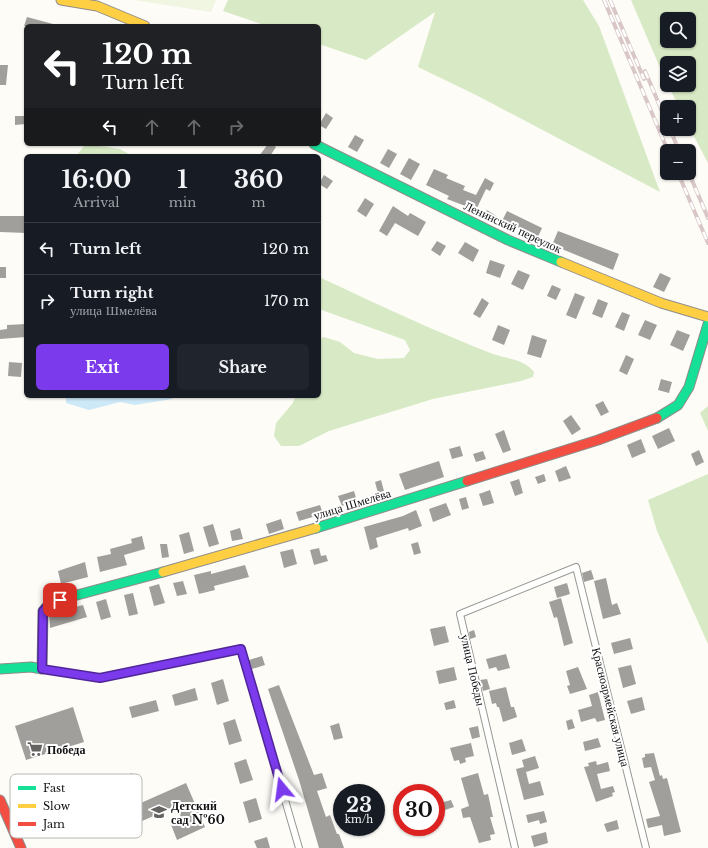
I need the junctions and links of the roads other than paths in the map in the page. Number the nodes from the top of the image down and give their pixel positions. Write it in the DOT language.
graph roads {
  1 [pos="61,0"];
  2 [pos="140,24"];
  3 [pos="318,146"];
  4 [pos="708,317"];
  5 [pos="708,324"];
  6 [pos="576,567"];
  7 [pos="0,669"];
  8 [pos="42,669"];
  9 [pos="0,800"];
  10 [pos="10,823"];
  11 [pos="17,838"];
  12 [pos="21,848"];
  13 [pos="299,848"];
  14 [pos="515,848"];
  15 [pos="646,848"];
  1 -- 2 [label="main road"];
  3 -- 4 [label="main road, Ленинский переулок"];
  5 -- 8 [label="main road, улица Шмелёва"];
  6 -- 14 [label="street, улица Победы"];
  6 -- 15 [label="street, Красноармейская улица"];
  7 -- 8 [label="main road"];
  8 -- 13 [label="street"];
  9 -- 10 [label="main road"];
  11 -- 12 [label="main road"];
}
